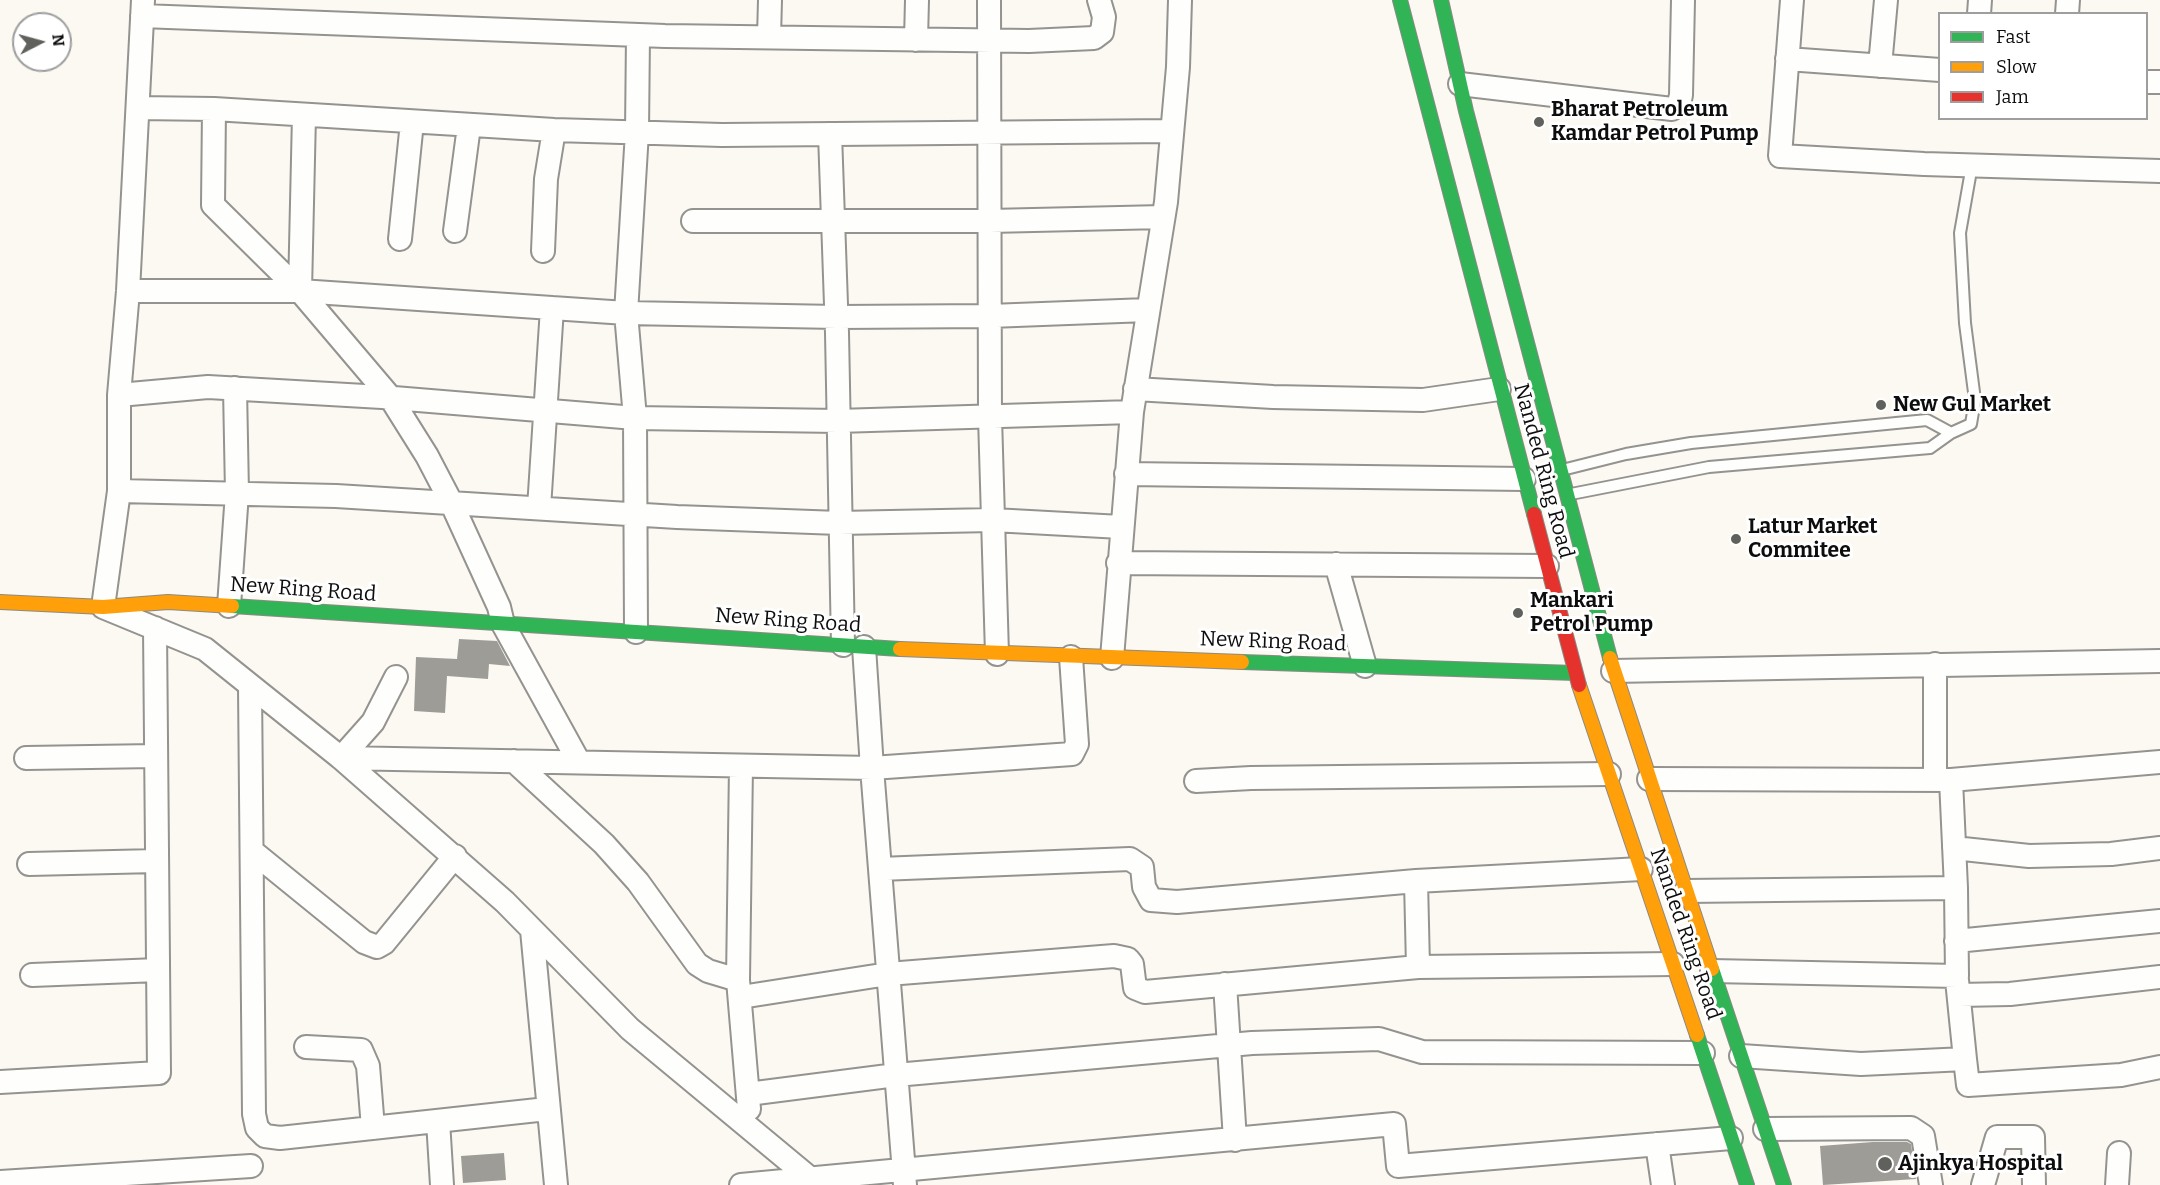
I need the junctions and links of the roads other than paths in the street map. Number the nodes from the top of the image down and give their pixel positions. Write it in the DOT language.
graph roads {
  1 [pos="770,0"];
  2 [pos="917,0"];
  3 [pos="989,0"];
  4 [pos="1099,0"];
  5 [pos="1180,0"];
  6 [pos="1400,0"];
  7 [pos="1441,0"];
  8 [pos="1683,0"];
  9 [pos="1792,0"];
  10 [pos="1886,0"];
  11 [pos="142,8"];
  12 [pos="638,35"];
  13 [pos="769,37"];
  14 [pos="916,40"];
  15 [pos="989,41"];
  16 [pos="1787,59"];
  17 [pos="1880,66"];
  18 [pos="1938,70"];
  19 [pos="1460,84"];
  20 [pos="138,108"];
  21 [pos="214,110"];
  22 [pos="304,115"];
  23 [pos="412,122"];
  24 [pos="468,126"];
  25 [pos="554,130"];
  26 [pos="1172,131"];
  27 [pos="637,132"];
  28 [pos="990,133"];
  29 [pos="830,134"];
  30 [pos="1972,165"];
  31 [pos="2160,171"];
  32 [pos="1163,217"];
  33 [pos="833,220"];
  34 [pos="990,220"];
  35 [pos="693,221"];
  36 [pos="455,231"];
  37 [pos="400,239"];
  38 [pos="543,251"];
  39 [pos="128,291"];
  40 [pos="300,291"];
  41 [pos="552,308"];
  42 [pos="1147,309"];
  43 [pos="626,313"];
  44 [pos="990,316"];
  45 [pos="837,317"];
  46 [pos="235,388"];
  47 [pos="1135,389"];
  48 [pos="1499,389"];
  49 [pos="118,395"];
  50 [pos="390,398"];
  51 [pos="546,410"];
  52 [pos="1132,412"];
  53 [pos="990,417"];
  54 [pos="636,418"];
  55 [pos="838,421"];
  56 [pos="1950,433"];
  57 [pos="1560,471"];
  58 [pos="1126,474"];
  59 [pos="1524,479"];
  60 [pos="119,490"];
  61 [pos="237,493"];
  62 [pos="1566,495"];
  63 [pos="451,502"];
  64 [pos="539,508"];
  65 [pos="636,514"];
  66 [pos="993,520"];
  67 [pos="839,523"];
  68 [pos="1121,527"];
  69 [pos="1118,563"];
  70 [pos="1336,564"];
  71 [pos="1547,566"];
  72 [pos="0,602"];
  73 [pos="229,606"];
  74 [pos="103,607"];
  75 [pos="503,624"];
  76 [pos="155,628"];
  77 [pos="636,632"];
  78 [pos="854,646"];
  79 [pos="997,654"];
  80 [pos="1071,657"];
  81 [pos="1112,658"];
  82 [pos="2160,661"];
  83 [pos="1935,664"];
  84 [pos="1365,666"];
  85 [pos="1613,671"];
  86 [pos="1575,673"];
  87 [pos="396,677"];
  88 [pos="250,687"];
  89 [pos="155,756"];
  90 [pos="26,758"];
  91 [pos="341,758"];
  92 [pos="514,761"];
  93 [pos="579,762"];
  94 [pos="2160,762"];
  95 [pos="741,766"];
  96 [pos="872,768"];
  97 [pos="1609,774"];
  98 [pos="1649,779"];
  99 [pos="1943,780"];
  100 [pos="1196,781"];
  101 [pos="1954,848"];
  102 [pos="2160,848"];
  103 [pos="252,851"];
  104 [pos="455,856"];
  105 [pos="156,861"];
  106 [pos="29,864"];
  107 [pos="880,869"];
  108 [pos="1641,869"];
  109 [pos="1416,881"];
  110 [pos="1956,888"];
  111 [pos="1686,891"];
  112 [pos="2160,921"];
  113 [pos="532,930"];
  114 [pos="1956,941"];
  115 [pos="1673,964"];
  116 [pos="1418,967"];
  117 [pos="158,970"];
  118 [pos="1712,971"];
  119 [pos="888,974"];
  120 [pos="32,975"];
  121 [pos="2160,977"];
  122 [pos="1226,984"];
  123 [pos="1958,986"];
  124 [pos="740,988"];
  125 [pos="1231,1045"];
  126 [pos="306,1047"];
  127 [pos="1703,1053"];
  128 [pos="1741,1056"];
  129 [pos="1965,1059"];
  130 [pos="2160,1067"];
  131 [pos="896,1075"];
  132 [pos="0,1082"];
  133 [pos="748,1094"];
  134 [pos="547,1109"];
  135 [pos="438,1121"];
  136 [pos="374,1128"];
  137 [pos="752,1128"];
  138 [pos="1765,1129"];
  139 [pos="1731,1138"];
  140 [pos="1235,1140"];
  141 [pos="1657,1144"];
  142 [pos="2119,1154"];
  143 [pos="251,1166"];
  144 [pos="904,1178"];
  145 [pos="107,1180"];
  146 [pos="0,1182"];
  147 [pos="815,1182"];
  148 [pos="442,1185"];
  149 [pos="556,1185"];
  150 [pos="741,1185"];
  151 [pos="1663,1185"];
  152 [pos="1747,1185"];
  153 [pos="1784,1185"];
  154 [pos="1931,1185"];
  155 [pos="1983,1185"];
  156 [pos="2034,1185"];
  157 [pos="2117,1185"];
  1 -- 13 [label="street"];
  2 -- 14 [label="street"];
  3 -- 15 [label="street"];
  4 -- 15 [label="street"];
  5 -- 26 [label="street"];
  6 -- 48 [label="main road, Nanded Ring Road"];
  7 -- 19 [label="main road"];
  8 -- 19 [label="street"];
  9 -- 16 [label="street"];
  10 -- 17 [label="street"];
  11 -- 12 [label="street"];
  11 -- 20 [label="street"];
  12 -- 13 [label="street"];
  12 -- 27 [label="street"];
  13 -- 14 [label="street"];
  14 -- 15 [label="street"];
  15 -- 28 [label="street"];
  16 -- 17 [label="street"];
  16 -- 30 [label="street"];
  17 -- 18 [label="street"];
  19 -- 57 [label="main road"];
  20 -- 21 [label="street"];
  20 -- 39 [label="street"];
  21 -- 22 [label="street"];
  21 -- 40 [label="street"];
  22 -- 23 [label="street"];
  22 -- 40 [label="street"];
  23 -- 24 [label="street"];
  23 -- 37 [label="street"];
  24 -- 25 [label="street"];
  24 -- 36 [label="street"];
  25 -- 27 [label="street"];
  25 -- 38 [label="street"];
  26 -- 28 [label="street"];
  26 -- 32 [label="street"];
  27 -- 29 [label="street"];
  27 -- 43 [label="street"];
  28 -- 29 [label="street"];
  28 -- 34 [label="street"];
  29 -- 33 [label="street"];
  30 -- 31 [label="street"];
  30 -- 56 [label="lane"];
  32 -- 34 [label="street"];
  32 -- 42 [label="street"];
  33 -- 34 [label="street"];
  33 -- 35 [label="street"];
  33 -- 45 [label="street"];
  34 -- 44 [label="street"];
  39 -- 40 [label="street"];
  39 -- 49 [label="street"];
  40 -- 41 [label="street"];
  40 -- 50 [label="street"];
  41 -- 43 [label="street"];
  41 -- 51 [label="street"];
  42 -- 44 [label="street"];
  42 -- 47 [label="street"];
  43 -- 45 [label="street"];
  43 -- 54 [label="street"];
  44 -- 45 [label="street"];
  44 -- 53 [label="street"];
  45 -- 55 [label="street"];
  46 -- 49 [label="street"];
  46 -- 50 [label="street"];
  46 -- 61 [label="street"];
  47 -- 48 [label="street"];
  47 -- 52 [label="street"];
  48 -- 59 [label="main road, Nanded Ring Road"];
  49 -- 60 [label="street"];
  50 -- 51 [label="street"];
  50 -- 63 [label="street"];
  51 -- 54 [label="street"];
  51 -- 64 [label="street"];
  52 -- 53 [label="street"];
  52 -- 58 [label="street"];
  53 -- 55 [label="street"];
  53 -- 66 [label="street"];
  54 -- 55 [label="street"];
  54 -- 65 [label="street"];
  55 -- 67 [label="street"];
  56 -- 57 [label="lane"];
  56 -- 62 [label="lane"];
  57 -- 62 [label="main road"];
  58 -- 59 [label="street"];
  58 -- 68 [label="street"];
  59 -- 71 [label="main road, Nanded Ring Road"];
  60 -- 61 [label="street"];
  60 -- 74 [label="street"];
  61 -- 63 [label="street"];
  61 -- 73 [label="street"];
  62 -- 85 [label="main road"];
  63 -- 64 [label="street"];
  63 -- 75 [label="street"];
  64 -- 65 [label="street"];
  65 -- 67 [label="street"];
  65 -- 77 [label="street"];
  66 -- 67 [label="street"];
  66 -- 68 [label="street"];
  66 -- 79 [label="street"];
  67 -- 78 [label="street"];
  68 -- 69 [label="street"];
  69 -- 70 [label="street"];
  69 -- 81 [label="street"];
  70 -- 71 [label="street"];
  70 -- 84 [label="street"];
  71 -- 86 [label="main road, Nanded Ring Road"];
  72 -- 74 [label="main road, New Ring Road"];
  73 -- 74 [label="main road, New Ring Road"];
  73 -- 75 [label="main road, New Ring Road"];
  74 -- 76 [label="street"];
  75 -- 77 [label="main road, New Ring Road"];
  75 -- 93 [label="street"];
  76 -- 88 [label="street"];
  76 -- 89 [label="street"];
  77 -- 78 [label="main road, New Ring Road"];
  78 -- 79 [label="main road, New Ring Road"];
  78 -- 96 [label="street"];
  79 -- 80 [label="main road, New Ring Road"];
  80 -- 81 [label="main road, New Ring Road"];
  80 -- 96 [label="street"];
  81 -- 84 [label="main road, New Ring Road"];
  82 -- 83 [label="street"];
  83 -- 85 [label="street"];
  83 -- 99 [label="street"];
  84 -- 86 [label="main road, New Ring Road"];
  85 -- 98 [label="main road"];
  86 -- 97 [label="main road, Nanded Ring Road"];
  87 -- 91 [label="street"];
  88 -- 91 [label="street"];
  88 -- 103 [label="street"];
  89 -- 90 [label="street"];
  89 -- 105 [label="street"];
  91 -- 92 [label="street"];
  91 -- 104 [label="street"];
  92 -- 93 [label="street"];
  92 -- 124 [label="street"];
  93 -- 95 [label="street"];
  94 -- 99 [label="street"];
  95 -- 96 [label="street"];
  95 -- 124 [label="street"];
  96 -- 107 [label="street"];
  97 -- 100 [label="street"];
  97 -- 108 [label="main road, Nanded Ring Road"];
  98 -- 99 [label="street"];
  98 -- 111 [label="main road"];
  99 -- 101 [label="street"];
  101 -- 102 [label="street"];
  101 -- 110 [label="street"];
  103 -- 104 [label="street"];
  103 -- 136 [label="street"];
  104 -- 113 [label="street"];
  105 -- 106 [label="street"];
  105 -- 117 [label="street"];
  107 -- 109 [label="street"];
  107 -- 119 [label="street"];
  108 -- 109 [label="street"];
  108 -- 115 [label="main road, Nanded Ring Road"];
  109 -- 116 [label="street"];
  110 -- 111 [label="street"];
  110 -- 114 [label="street"];
  111 -- 118 [label="main road"];
  112 -- 114 [label="street"];
  113 -- 134 [label="street"];
  113 -- 137 [label="street"];
  114 -- 123 [label="street"];
  115 -- 116 [label="street"];
  115 -- 127 [label="main road, Nanded Ring Road"];
  116 -- 122 [label="street"];
  117 -- 120 [label="street"];
  117 -- 132 [label="street"];
  118 -- 123 [label="street"];
  118 -- 128 [label="main road"];
  119 -- 122 [label="street"];
  119 -- 124 [label="street"];
  119 -- 131 [label="street"];
  121 -- 123 [label="street"];
  122 -- 125 [label="street"];
  123 -- 129 [label="street"];
  124 -- 133 [label="street"];
  125 -- 127 [label="street"];
  125 -- 131 [label="street"];
  125 -- 140 [label="street"];
  126 -- 136 [label="street"];
  127 -- 139 [label="main road, Nanded Ring Road"];
  128 -- 129 [label="street"];
  128 -- 138 [label="main road"];
  129 -- 130 [label="street"];
  131 -- 133 [label="street"];
  131 -- 144 [label="street"];
  133 -- 137 [label="street"];
  134 -- 135 [label="street"];
  134 -- 149 [label="street"];
  135 -- 136 [label="street"];
  135 -- 148 [label="street"];
  137 -- 147 [label="street"];
  138 -- 153 [label="main road"];
  138 -- 154 [label="street"];
  139 -- 141 [label="street"];
  139 -- 152 [label="main road, Nanded Ring Road"];
  140 -- 141 [label="street"];
  140 -- 144 [label="street"];
  141 -- 151 [label="street"];
  142 -- 157 [label="street"];
  143 -- 145 [label="street"];
  144 -- 147 [label="street"];
  145 -- 146 [label="street"];
  147 -- 150 [label="street"];
  155 -- 156 [label="street"];
}
